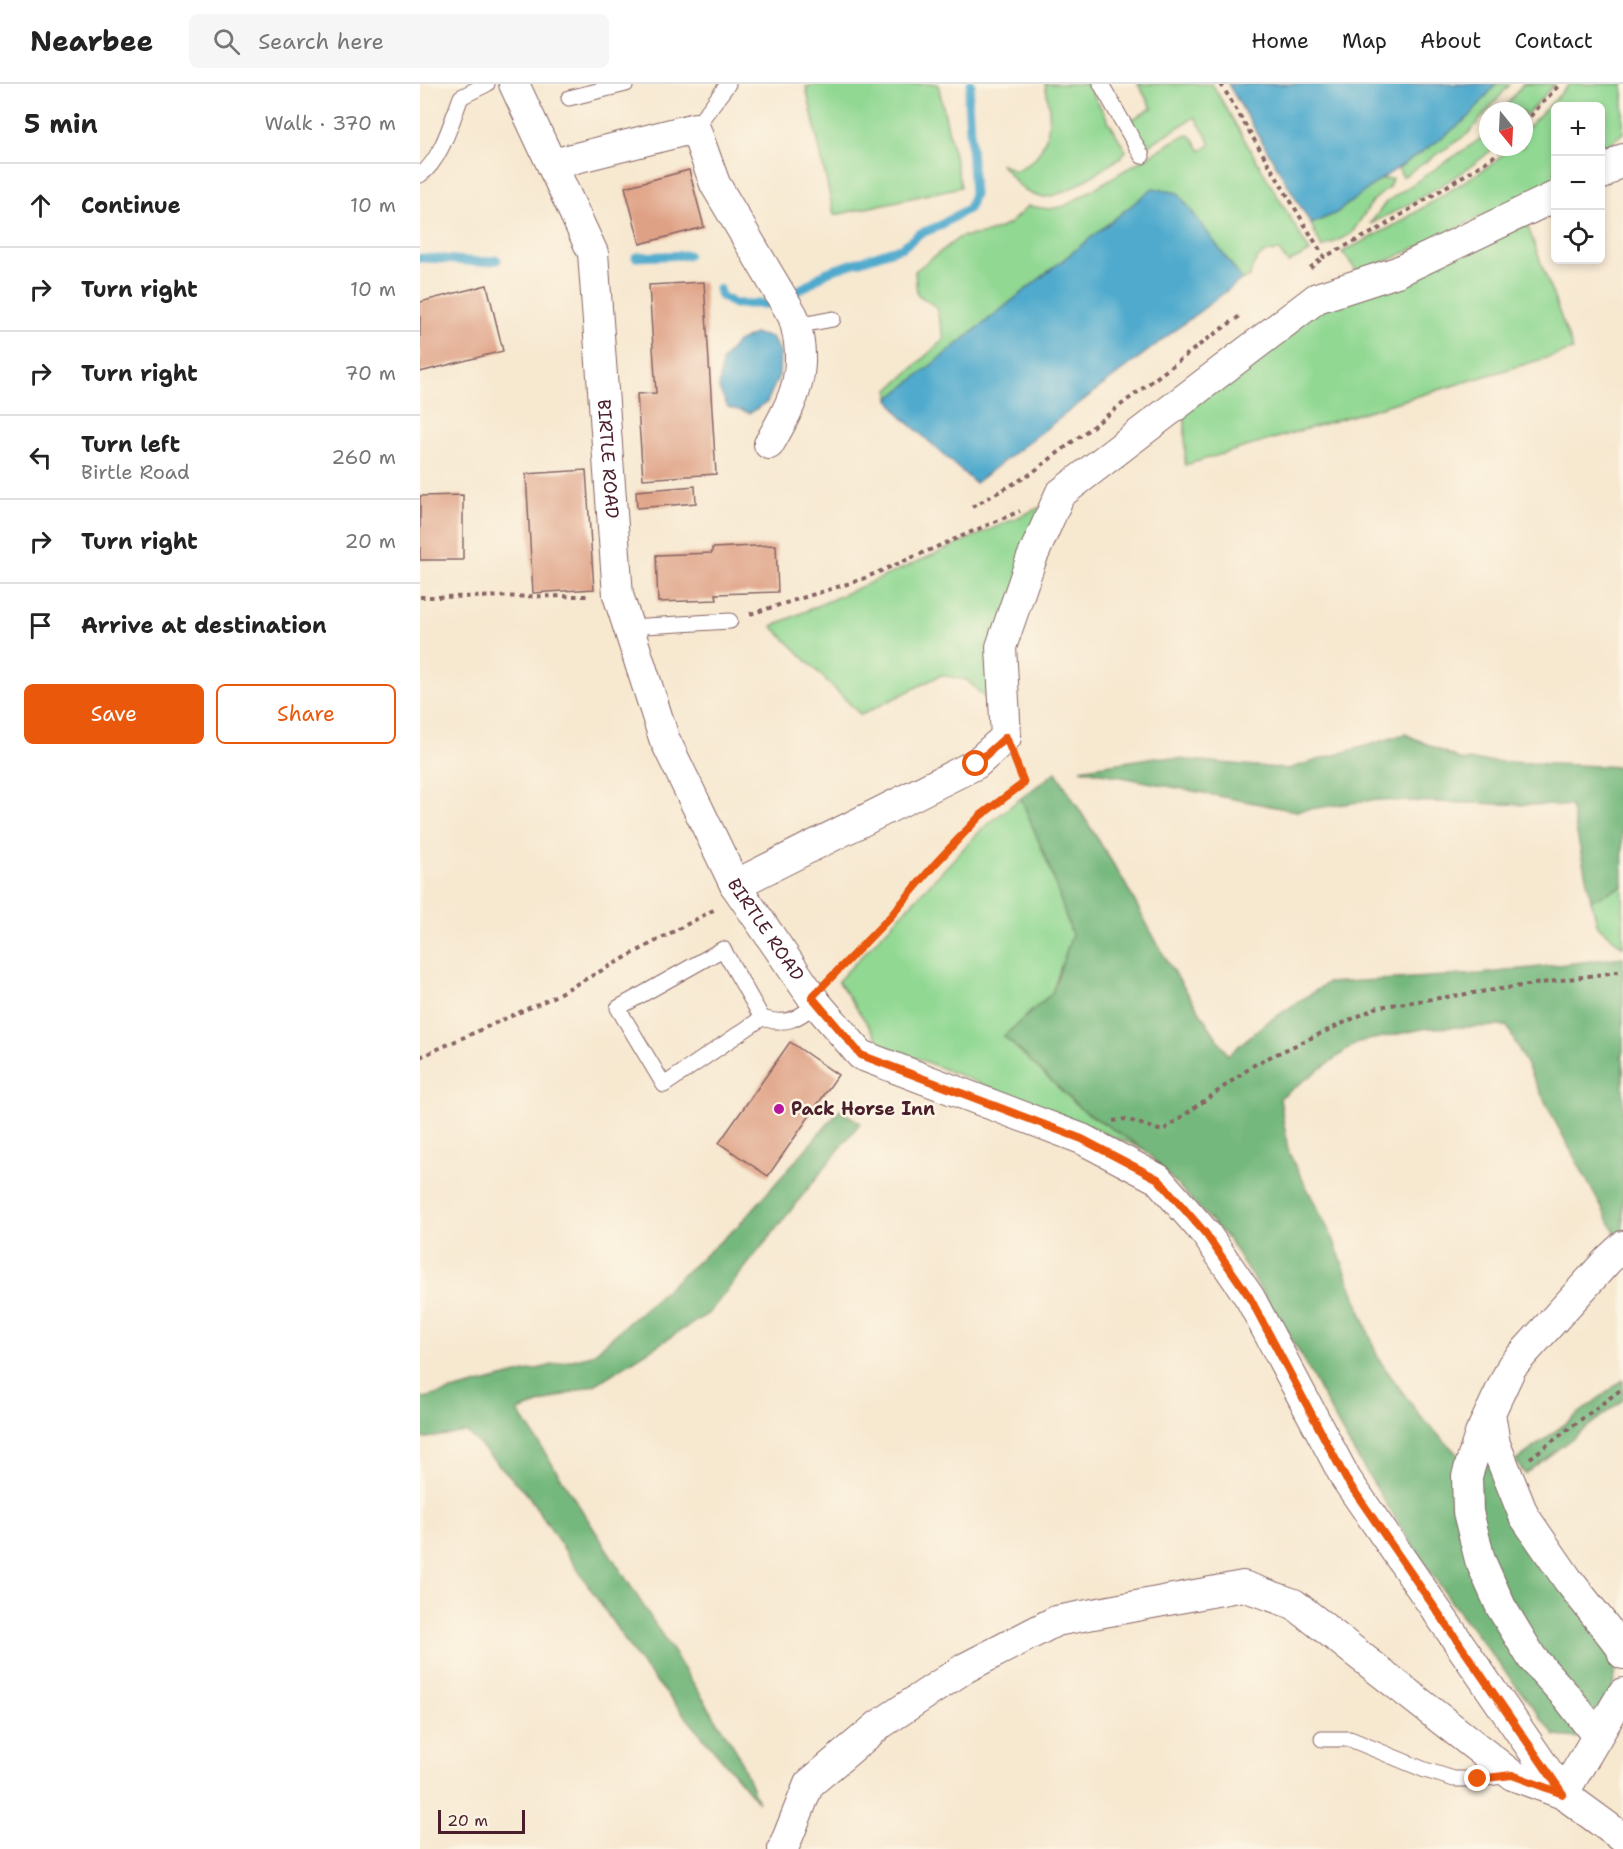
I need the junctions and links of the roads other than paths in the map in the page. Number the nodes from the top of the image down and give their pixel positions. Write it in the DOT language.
graph roads {
  1 [pos="487,84"];
  2 [pos="514,84"];
  3 [pos="626,84"];
  4 [pos="728,84"];
  5 [pos="1101,84"];
  6 [pos="569,98"];
  7 [pos="695,128"];
  8 [pos="1142,156"];
  9 [pos="1623,159"];
  10 [pos="552,164"];
  11 [pos="1605,172"];
  12 [pos="420,175"];
  13 [pos="1551,198"];
  14 [pos="833,319"];
  15 [pos="794,321"];
  16 [pos="769,444"];
  17 [pos="730,621"];
  18 [pos="628,627"];
  19 [pos="738,890"];
  20 [pos="814,1001"];
  21 [pos="762,1018"];
  22 [pos="1623,1246"];
  23 [pos="1490,1413"];
  24 [pos="1623,1654"];
  25 [pos="1623,1693"];
  26 [pos="1597,1736"];
  27 [pos="1322,1738"];
  28 [pos="1512,1775"];
  29 [pos="1563,1794"];
  30 [pos="1623,1838"];
  31 [pos="783,1849"];
  1 -- 12 [label="lane"];
  2 -- 10 [label="street, BIRTLE ROAD"];
  3 -- 6 [label="lane"];
  4 -- 7 [label="lane"];
  5 -- 8 [label="lane"];
  7 -- 10 [label="street"];
  7 -- 15 [label="street"];
  9 -- 11 [label="street"];
  10 -- 18 [label="street, BIRTLE ROAD"];
  13 -- 19 [label="street"];
  14 -- 15 [label="lane"];
  15 -- 16 [label="street"];
  17 -- 18 [label="lane"];
  18 -- 19 [label="street, BIRTLE ROAD"];
  19 -- 20 [label="street, BIRTLE ROAD"];
  20 -- 21 [label="lane"];
  20 -- 29 [label="street, BIRTLE ROAD"];
  21 -- 21 [label="lane"];
  22 -- 23 [label="street"];
  23 -- 24 [label="street"];
  23 -- 26 [label="street"];
  25 -- 26 [label="street"];
  26 -- 29 [label="street"];
  27 -- 28 [label="lane"];
  28 -- 29 [label="street"];
  28 -- 31 [label="street"];
  29 -- 30 [label="street, BIRTLE ROAD"];
}
